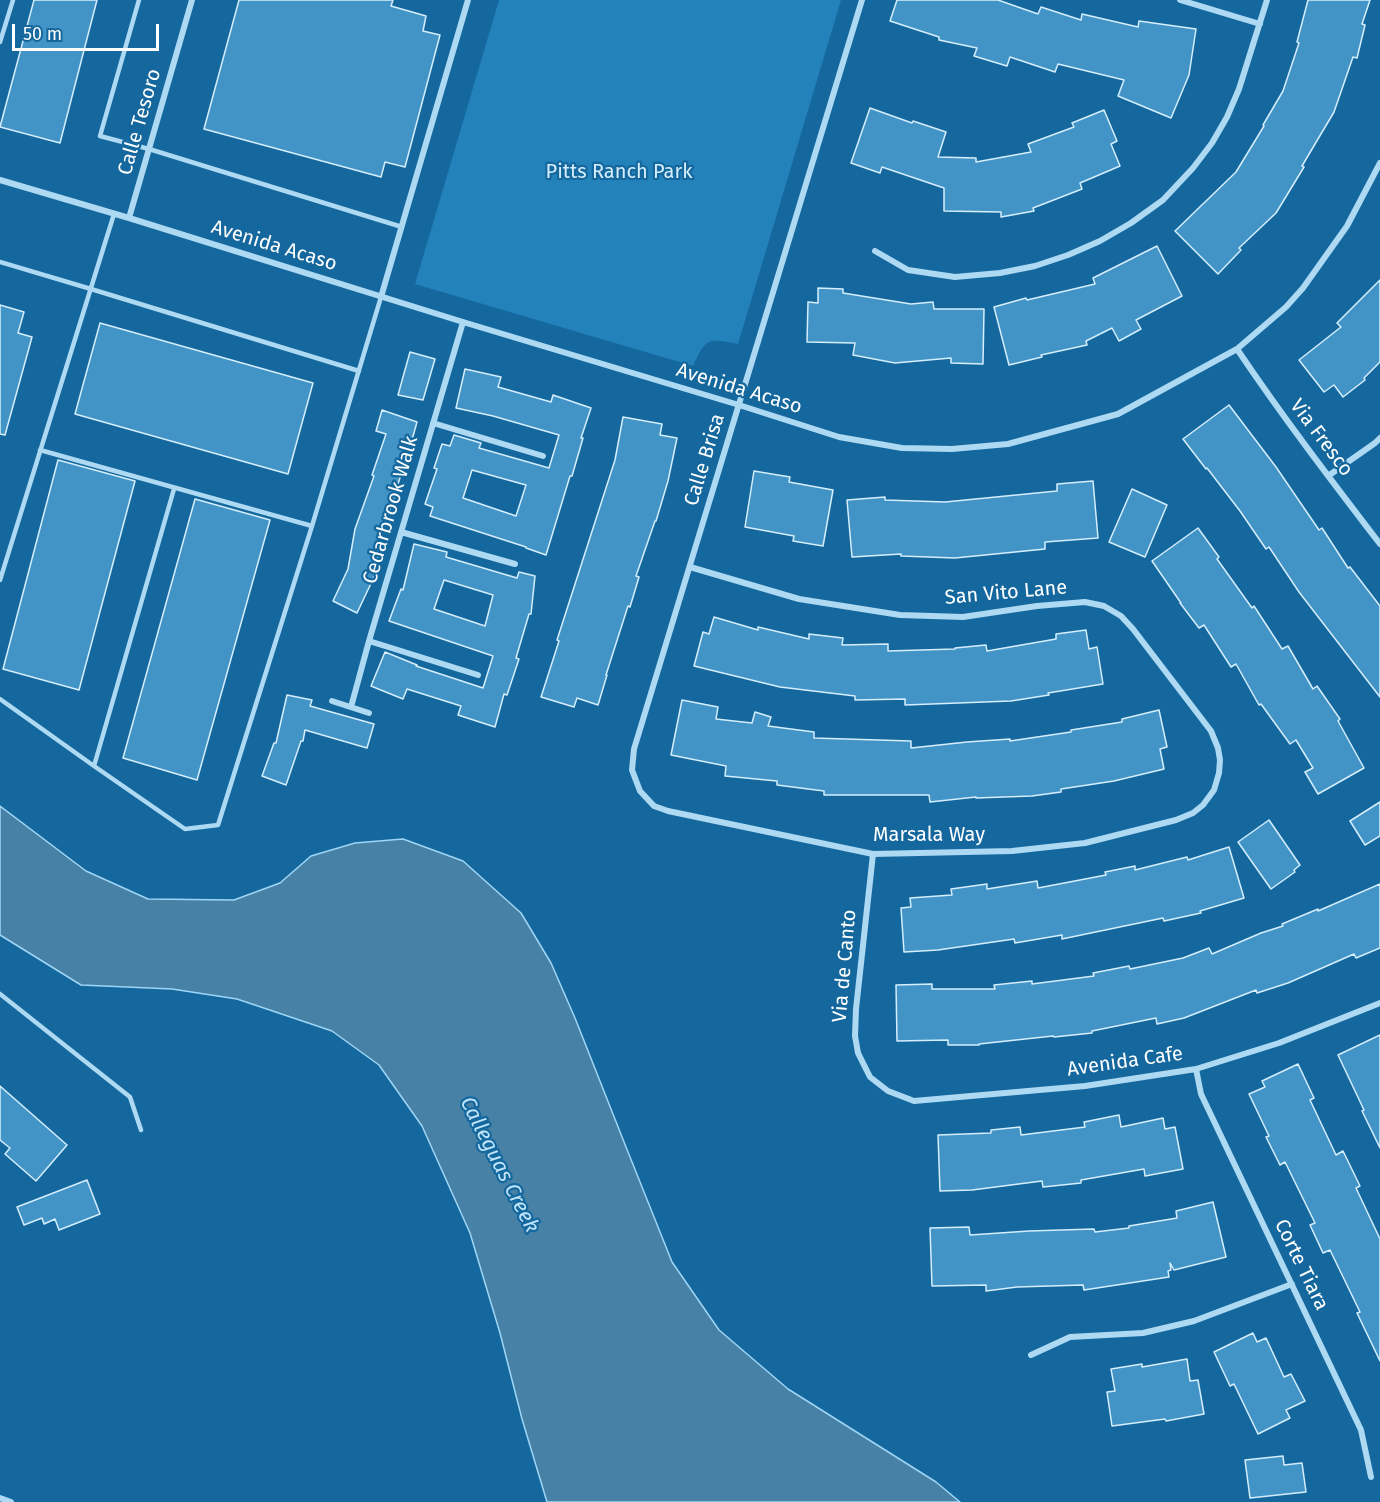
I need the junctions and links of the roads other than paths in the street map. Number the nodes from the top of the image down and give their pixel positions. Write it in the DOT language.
graph roads {
  1 [pos="13,0"];
  2 [pos="139,0"];
  3 [pos="192,0"];
  4 [pos="468,0"];
  5 [pos="862,0"];
  6 [pos="1180,0"];
  7 [pos="1267,0"];
  8 [pos="1260,24"];
  9 [pos="0,42"];
  10 [pos="149,149"];
  11 [pos="1380,163"];
  12 [pos="0,180"];
  13 [pos="114,214"];
  14 [pos="129,218"];
  15 [pos="402,227"];
  16 [pos="875,251"];
  17 [pos="0,262"];
  18 [pos="90,289"];
  19 [pos="381,297"];
  20 [pos="463,322"];
  21 [pos="1237,350"];
  22 [pos="358,371"];
  23 [pos="739,405"];
  24 [pos="433,423"];
  25 [pos="1380,438"];
  26 [pos="40,450"];
  27 [pos="543,456"];
  28 [pos="1328,476"];
  29 [pos="174,489"];
  30 [pos="312,526"];
  31 [pos="401,532"];
  32 [pos="1380,544"];
  33 [pos="3,561"];
  34 [pos="515,564"];
  35 [pos="690,567"];
  36 [pos="0,580"];
  37 [pos="369,641"];
  38 [pos="478,675"];
  39 [pos="0,699"];
  40 [pos="332,701"];
  41 [pos="351,707"];
  42 [pos="369,713"];
  43 [pos="93,766"];
  44 [pos="1214,790"];
  45 [pos="640,791"];
  46 [pos="873,854"];
  47 [pos="0,994"];
  48 [pos="1380,1003"];
  49 [pos="1196,1069"];
  50 [pos="870,1077"];
  51 [pos="141,1130"];
  52 [pos="1292,1284"];
  53 [pos="1031,1355"];
  54 [pos="1371,1477"];
  55 [pos="0,1498"];
  56 [pos="11,1502"];
  1 -- 9 [label="lane"];
  2 -- 10 [label="lane"];
  3 -- 10 [label="street, Calle Tesoro"];
  4 -- 15 [label="street"];
  5 -- 23 [label="street, Calle Brisa"];
  6 -- 8 [label="street"];
  7 -- 8 [label="street"];
  8 -- 16 [label="street"];
  10 -- 14 [label="street, Calle Tesoro"];
  10 -- 15 [label="lane"];
  11 -- 21 [label="street, Avenida Acaso"];
  12 -- 13 [label="street, Avenida Acaso"];
  13 -- 14 [label="street, Avenida Acaso"];
  13 -- 18 [label="lane"];
  14 -- 19 [label="street, Avenida Acaso"];
  15 -- 19 [label="street"];
  17 -- 18 [label="lane"];
  18 -- 22 [label="lane"];
  18 -- 26 [label="lane"];
  19 -- 20 [label="street, Avenida Acaso"];
  19 -- 22 [label="lane"];
  20 -- 23 [label="street, Avenida Acaso"];
  20 -- 24 [label="street, Cedarbrook Walk"];
  21 -- 23 [label="street, Avenida Acaso"];
  21 -- 28 [label="street, Via Fresco"];
  22 -- 30 [label="lane"];
  23 -- 35 [label="street, Calle Brisa"];
  24 -- 27 [label="street"];
  24 -- 31 [label="street, Cedarbrook Walk"];
  25 -- 28 [label="street"];
  26 -- 29 [label="lane"];
  26 -- 33 [label="lane"];
  28 -- 32 [label="street, Via Fresco"];
  29 -- 30 [label="lane"];
  29 -- 43 [label="lane"];
  30 -- 43 [label="lane"];
  31 -- 34 [label="street"];
  31 -- 37 [label="street, Cedarbrook Walk"];
  33 -- 36 [label="lane"];
  35 -- 44 [label="street, San Vito Lane"];
  35 -- 45 [label="street, Calle Brisa"];
  37 -- 38 [label="street"];
  37 -- 41 [label="street, Cedarbrook Walk"];
  39 -- 43 [label="lane"];
  40 -- 41 [label="street"];
  41 -- 42 [label="street"];
  44 -- 46 [label="street, Marsala Way"];
  45 -- 46 [label="street, Marsala Way"];
  46 -- 50 [label="street, Via de Canto"];
  47 -- 51 [label="lane"];
  48 -- 49 [label="street, Avenida Cafe"];
  49 -- 50 [label="street, Avenida Cafe"];
  49 -- 52 [label="street, Corte Tiara"];
  52 -- 53 [label="street"];
  52 -- 54 [label="street, Corte Tiara"];
  55 -- 56 [label="street"];
}
